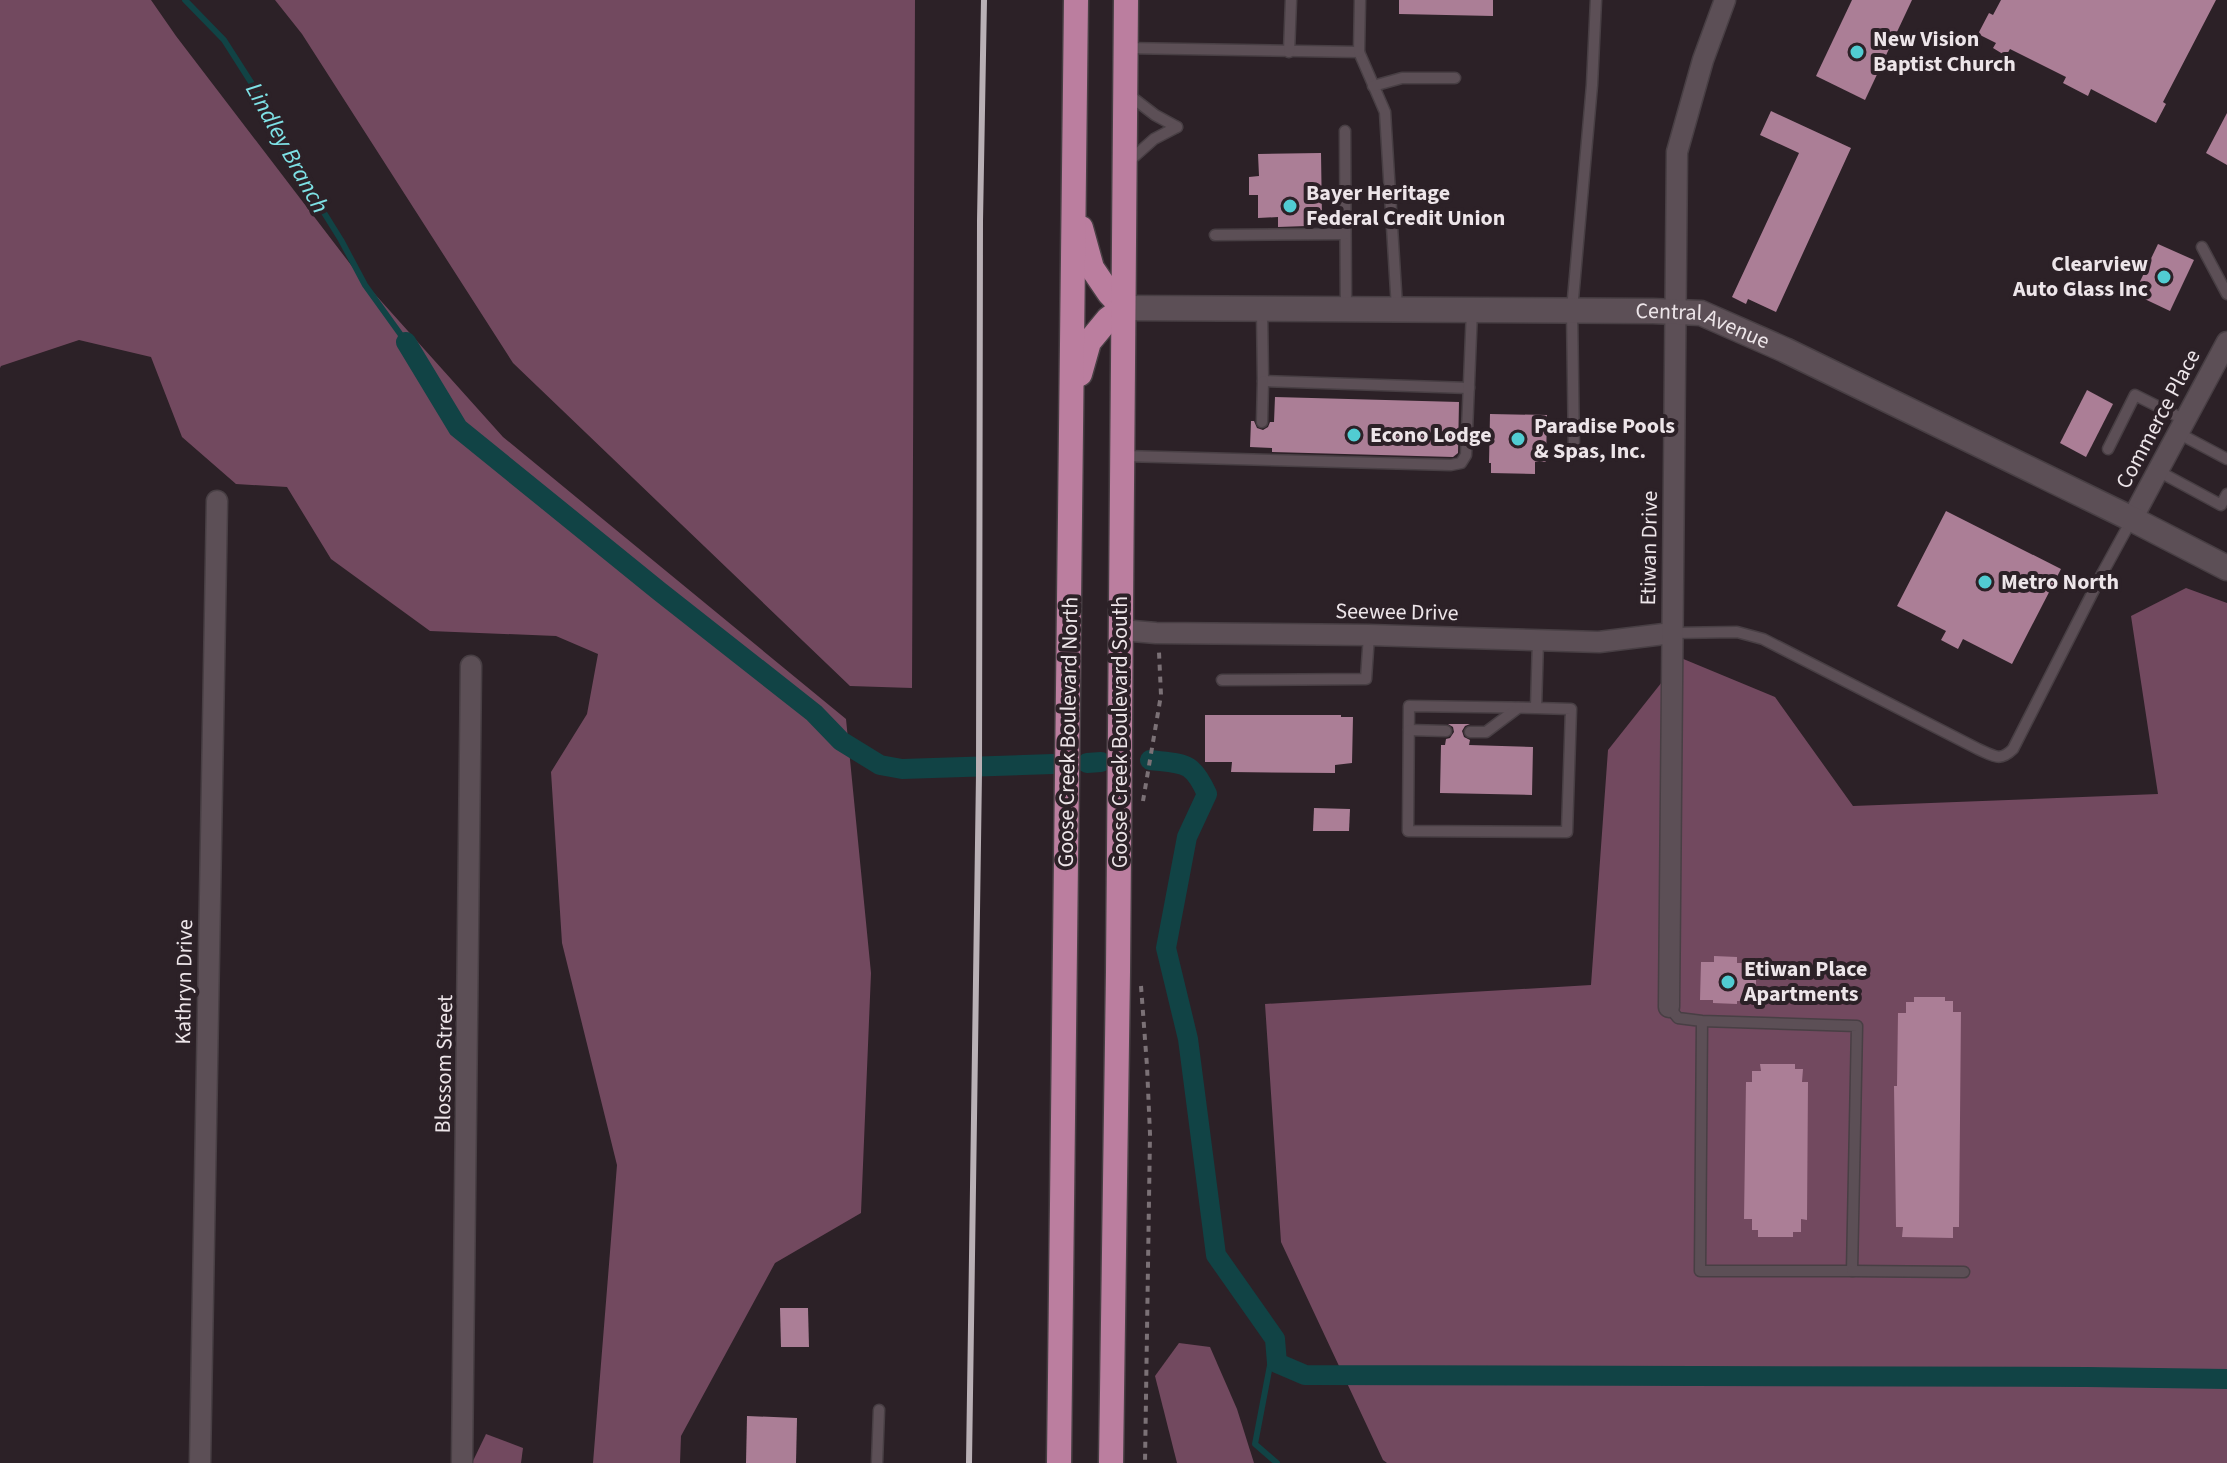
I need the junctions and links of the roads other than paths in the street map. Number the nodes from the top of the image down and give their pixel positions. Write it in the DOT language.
graph roads {
  1 [pos="1076,0"];
  2 [pos="1126,0"];
  3 [pos="1291,0"];
  4 [pos="1360,0"];
  5 [pos="1596,0"];
  6 [pos="1725,0"];
  7 [pos="1125,48"];
  8 [pos="1289,52"];
  9 [pos="1359,52"];
  10 [pos="1455,78"];
  11 [pos="1373,86"];
  12 [pos="1125,91"];
  13 [pos="1345,131"];
  14 [pos="1124,165"];
  15 [pos="1074,211"];
  16 [pos="1345,234"];
  17 [pos="1215,235"];
  18 [pos="2202,247"];
  19 [pos="2227,294"];
  20 [pos="1123,308"];
  21 [pos="1262,309"];
  22 [pos="1346,309"];
  23 [pos="1397,310"];
  24 [pos="1472,310"];
  25 [pos="1572,310"];
  26 [pos="1675,311"];
  27 [pos="2227,342"];
  28 [pos="1263,381"];
  29 [pos="1469,388"];
  30 [pos="1071,411"];
  31 [pos="1262,422"];
  32 [pos="2182,426"];
  33 [pos="1262,447"];
  34 [pos="2108,449"];
  35 [pos="1574,452"];
  36 [pos="1122,456"];
  37 [pos="2227,459"];
  38 [pos="1262,460"];
  39 [pos="2158,471"];
  40 [pos="2227,494"];
  41 [pos="217,501"];
  42 [pos="2132,519"];
  43 [pos="2227,568"];
  44 [pos="1121,630"];
  45 [pos="1672,633"];
  46 [pos="1369,635"];
  47 [pos="1538,640"];
  48 [pos="471,666"];
  49 [pos="1222,680"];
  50 [pos="1518,708"];
  51 [pos="1536,708"];
  52 [pos="1409,730"];
  53 [pos="1446,731"];
  54 [pos="1470,732"];
  55 [pos="1669,1007"];
  56 [pos="1702,1021"];
  57 [pos="1852,1271"];
  58 [pos="1964,1272"];
  59 [pos="879,1410"];
  60 [pos="200,1463"];
  61 [pos="462,1463"];
  62 [pos="877,1463"];
  63 [pos="1059,1463"];
  64 [pos="1111,1463"];
  1 -- 15 [label="highway, Goose Creek Boulevard North"];
  2 -- 7 [label="highway, Goose Creek Boulevard South"];
  3 -- 8 [label="lane"];
  4 -- 9 [label="lane"];
  5 -- 25 [label="lane"];
  6 -- 26 [label="street, Etiwan Drive"];
  7 -- 8 [label="lane"];
  7 -- 12 [label="highway, Goose Creek Boulevard South"];
  8 -- 9 [label="lane"];
  9 -- 11 [label="lane"];
  10 -- 11 [label="lane"];
  11 -- 23 [label="lane"];
  12 -- 14 [label="highway, Goose Creek Boulevard South"];
  12 -- 14 [label="lane"];
  13 -- 16 [label="lane"];
  14 -- 20 [label="highway, Goose Creek Boulevard South"];
  15 -- 20 [label="highway"];
  15 -- 30 [label="highway, Goose Creek Boulevard North"];
  16 -- 17 [label="lane"];
  16 -- 22 [label="lane"];
  18 -- 19 [label="lane"];
  20 -- 21 [label="street, Central Avenue"];
  20 -- 30 [label="highway"];
  20 -- 36 [label="highway, Goose Creek Boulevard South"];
  21 -- 22 [label="street, Central Avenue"];
  21 -- 28 [label="lane"];
  22 -- 23 [label="street, Central Avenue"];
  23 -- 24 [label="street, Central Avenue"];
  24 -- 25 [label="street, Central Avenue"];
  24 -- 29 [label="lane"];
  25 -- 26 [label="street, Central Avenue"];
  25 -- 35 [label="lane"];
  26 -- 42 [label="street, Central Avenue"];
  26 -- 45 [label="street, Etiwan Drive"];
  27 -- 32 [label="street, Commerce Place"];
  28 -- 29 [label="lane"];
  28 -- 31 [label="lane"];
  29 -- 38 [label="lane"];
  30 -- 63 [label="highway, Goose Creek Boulevard North"];
  32 -- 34 [label="lane"];
  32 -- 37 [label="lane"];
  32 -- 39 [label="street, Commerce Place"];
  33 -- 38 [label="lane"];
  36 -- 38 [label="lane"];
  36 -- 44 [label="highway, Goose Creek Boulevard South"];
  39 -- 40 [label="lane"];
  39 -- 42 [label="street, Commerce Place"];
  41 -- 60 [label="street, Kathryn Drive"];
  42 -- 43 [label="street, Central Avenue"];
  42 -- 45 [label="lane"];
  44 -- 46 [label="street, Seewee Drive"];
  44 -- 64 [label="highway, Goose Creek Boulevard South"];
  45 -- 47 [label="street, Seewee Drive"];
  45 -- 55 [label="street, Etiwan Drive"];
  46 -- 47 [label="street, Seewee Drive"];
  46 -- 49 [label="lane"];
  47 -- 51 [label="lane"];
  48 -- 61 [label="street, Blossom Street"];
  50 -- 51 [label="lane"];
  50 -- 52 [label="lane"];
  50 -- 54 [label="lane"];
  51 -- 52 [label="lane"];
  52 -- 53 [label="lane"];
  55 -- 56 [label="lane"];
  56 -- 57 [label="lane"];
  56 -- 57 [label="lane"];
  57 -- 58 [label="lane"];
  59 -- 62 [label="lane"];
}
